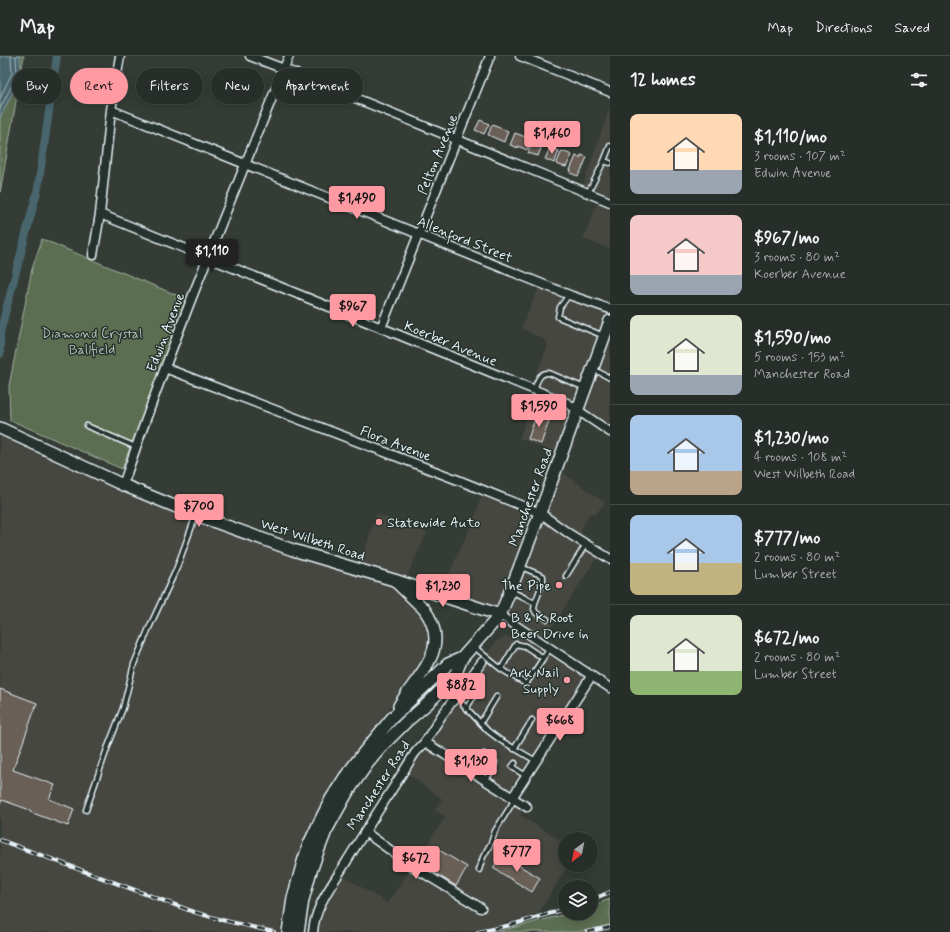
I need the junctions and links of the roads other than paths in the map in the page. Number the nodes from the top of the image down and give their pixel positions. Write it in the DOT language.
graph roads {
  1 [pos="120,56"];
  2 [pos="250,56"];
  3 [pos="289,56"];
  4 [pos="490,56"];
  5 [pos="520,56"];
  6 [pos="281,68"];
  7 [pos="284,68"];
  8 [pos="610,92"];
  9 [pos="272,99"];
  10 [pos="363,102"];
  11 [pos="111,110"];
  12 [pos="456,140"];
  13 [pos="610,146"];
  14 [pos="604,161"];
  15 [pos="610,163"];
  16 [pos="246,164"];
  17 [pos="588,193"];
  18 [pos="610,202"];
  19 [pos="100,214"];
  20 [pos="419,234"];
  21 [pos="93,256"];
  22 [pos="208,258"];
  23 [pos="569,295"];
  24 [pos="610,309"];
  25 [pos="610,323"];
  26 [pos="381,328"];
  27 [pos="605,336"];
  28 [pos="165,368"];
  29 [pos="592,369"];
  30 [pos="610,378"];
  31 [pos="586,388"];
  32 [pos="534,390"];
  33 [pos="578,410"];
  34 [pos="86,426"];
  35 [pos="0,428"];
  36 [pos="610,432"];
  37 [pos="136,447"];
  38 [pos="123,485"];
  39 [pos="540,513"];
  40 [pos="196,515"];
  41 [pos="586,544"];
  42 [pos="610,559"];
  43 [pos="520,566"];
  44 [pos="566,576"];
  45 [pos="394,580"];
  46 [pos="511,591"];
  47 [pos="535,603"];
  48 [pos="500,615"];
  49 [pos="547,619"];
  50 [pos="473,646"];
  51 [pos="550,648"];
  52 [pos="462,658"];
  53 [pos="542,658"];
  54 [pos="482,662"];
  55 [pos="501,669"];
  56 [pos="592,675"];
  57 [pos="480,686"];
  58 [pos="610,688"];
  59 [pos="497,696"];
  60 [pos="455,697"];
  61 [pos="466,709"];
  62 [pos="392,718"];
  63 [pos="532,720"];
  64 [pos="481,722"];
  65 [pos="425,742"];
  66 [pos="514,749"];
  67 [pos="484,754"];
  68 [pos="536,761"];
  69 [pos="515,763"];
  70 [pos="526,776"];
  71 [pos="486,780"];
  72 [pos="514,799"];
  73 [pos="526,807"];
  74 [pos="86,810"];
  75 [pos="365,832"];
  76 [pos="479,870"];
  77 [pos="298,899"];
  78 [pos="481,908"];
  79 [pos="288,932"];
  80 [pos="298,932"];
  81 [pos="313,932"];
  1 -- 11 [label="street"];
  2 -- 6 [label="street"];
  3 -- 7 [label="street, Edwin Avenue"];
  4 -- 12 [label="street, Pelton Avenue"];
  5 -- 8 [label="street"];
  9 -- 16 [label="street, Edwin Avenue"];
  10 -- 12 [label="street"];
  11 -- 16 [label="street, Allenford Street"];
  11 -- 19 [label="street"];
  12 -- 17 [label="street"];
  12 -- 20 [label="street, Pelton Avenue"];
  13 -- 14 [label="lane"];
  14 -- 15 [label="lane"];
  14 -- 17 [label="lane"];
  16 -- 20 [label="street, Allenford Street"];
  16 -- 22 [label="street, Edwin Avenue"];
  17 -- 18 [label="street"];
  19 -- 21 [label="street"];
  19 -- 22 [label="street, Koerber Avenue"];
  20 -- 23 [label="street, Allenford Street"];
  20 -- 26 [label="street, Pelton Avenue"];
  22 -- 26 [label="street, Koerber Avenue"];
  22 -- 28 [label="street, Edwin Avenue"];
  23 -- 24 [label="street, Allenford Street"];
  23 -- 27 [label="lane"];
  25 -- 27 [label="main road, Manchester Road"];
  26 -- 32 [label="street, Koerber Avenue"];
  27 -- 29 [label="main road, Manchester Road"];
  28 -- 37 [label="street, Edwin Avenue"];
  28 -- 39 [label="street, Flora Avenue"];
  29 -- 30 [label="lane"];
  29 -- 31 [label="main road, Manchester Road"];
  31 -- 32 [label="lane"];
  31 -- 33 [label="main road, Manchester Road"];
  32 -- 33 [label="street, Koerber Avenue"];
  33 -- 36 [label="street, Koerber Avenue"];
  33 -- 39 [label="main road, Manchester Road"];
  34 -- 37 [label="lane"];
  35 -- 38 [label="main road, West Wilbeth Road"];
  37 -- 38 [label="street, Edwin Avenue"];
  38 -- 40 [label="main road, West Wilbeth Road"];
  39 -- 41 [label="street, Flora Avenue"];
  39 -- 43 [label="main road, Manchester Road"];
  40 -- 45 [label="main road, West Wilbeth Road"];
  40 -- 74 [label="lane"];
  41 -- 42 [label="street, Flora Avenue"];
  41 -- 44 [label="lane"];
  43 -- 46 [label="main road, Manchester Road"];
  43 -- 47 [label="lane"];
  45 -- 48 [label="main road, West Wilbeth Road"];
  45 -- 62 [label="main road"];
  46 -- 47 [label="lane"];
  46 -- 48 [label="main road, Manchester Road"];
  47 -- 49 [label="lane"];
  48 -- 50 [label="main road, Manchester Road"];
  48 -- 51 [label="street, West Wilbeth Road"];
  50 -- 52 [label="main road, Manchester Road"];
  50 -- 55 [label="lane"];
  51 -- 53 [label="lane"];
  51 -- 56 [label="street, West Wilbeth Road"];
  52 -- 62 [label="main road"];
  52 -- 77 [label="main road"];
  53 -- 55 [label="lane"];
  53 -- 55 [label="lane"];
  54 -- 60 [label="street, Manchester Road"];
  56 -- 58 [label="street, West Wilbeth Road"];
  56 -- 68 [label="street"];
  57 -- 61 [label="lane"];
  59 -- 64 [label="lane"];
  60 -- 61 [label="lane"];
  60 -- 65 [label="street, Manchester Road"];
  61 -- 64 [label="lane"];
  62 -- 77 [label="main road"];
  63 -- 66 [label="lane"];
  64 -- 66 [label="lane"];
  65 -- 71 [label="street"];
  65 -- 75 [label="street, Manchester Road"];
  66 -- 68 [label="lane"];
  67 -- 71 [label="lane"];
  68 -- 70 [label="street"];
  69 -- 70 [label="lane"];
  70 -- 72 [label="street"];
  71 -- 72 [label="street"];
  72 -- 73 [label="street"];
  72 -- 76 [label="lane"];
  75 -- 78 [label="street"];
  75 -- 81 [label="street, Manchester Road"];
  77 -- 79 [label="main road"];
  77 -- 80 [label="main road"];
}
